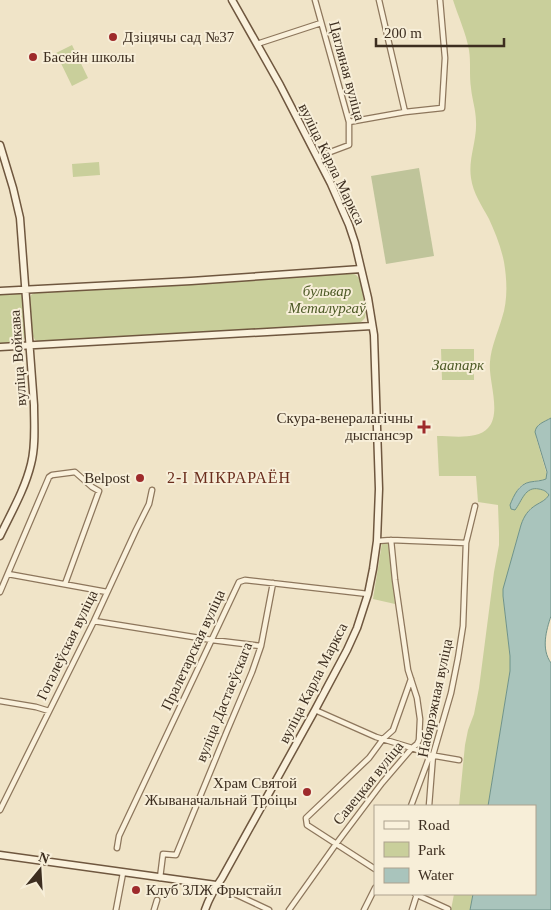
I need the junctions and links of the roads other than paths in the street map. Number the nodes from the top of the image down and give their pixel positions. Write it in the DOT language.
graph roads {
  1 [pos="232,0"];
  2 [pos="315,0"];
  3 [pos="378,0"];
  4 [pos="440,0"];
  5 [pos="321,23"];
  6 [pos="257,44"];
  7 [pos="405,112"];
  8 [pos="349,122"];
  9 [pos="0,145"];
  10 [pos="317,157"];
  11 [pos="361,269"];
  12 [pos="25,289"];
  13 [pos="0,291"];
  14 [pos="372,326"];
  15 [pos="30,346"];
  16 [pos="0,347"];
  17 [pos="152,490"];
  18 [pos="475,506"];
  19 [pos="0,536"];
  20 [pos="391,540"];
  21 [pos="377,541"];
  22 [pos="466,543"];
  23 [pos="8,574"];
  24 [pos="273,583"];
  25 [pos="66,584"];
  26 [pos="0,592"];
  27 [pos="107,592"];
  28 [pos="368,594"];
  29 [pos="94,621"];
  30 [pos="212,640"];
  31 [pos="261,646"];
  32 [pos="411,679"];
  33 [pos="0,701"];
  34 [pos="315,710"];
  35 [pos="49,712"];
  36 [pos="383,738"];
  37 [pos="412,748"];
  38 [pos="432,755"];
  39 [pos="459,760"];
  40 [pos="411,805"];
  41 [pos="429,805"];
  42 [pos="0,810"];
  43 [pos="336,844"];
  44 [pos="117,848"];
  45 [pos="0,856"];
  46 [pos="374,868"];
  47 [pos="123,873"];
  48 [pos="160,878"];
  49 [pos="216,886"];
  50 [pos="374,890"];
  51 [pos="416,895"];
  52 [pos="418,895"];
  53 [pos="157,900"];
  54 [pos="448,909"];
  55 [pos="116,910"];
  56 [pos="154,910"];
  57 [pos="206,910"];
  58 [pos="269,910"];
  59 [pos="289,910"];
  60 [pos="364,910"];
  61 [pos="412,910"];
  1 -- 6 [label="main road, вуліца Карла Маркса"];
  2 -- 5 [label="street, Цагляная вуліца"];
  3 -- 7 [label="street"];
  4 -- 7 [label="street"];
  5 -- 6 [label="street"];
  5 -- 8 [label="street, Цагляная вуліца"];
  6 -- 10 [label="main road, вуліца Карла Маркса"];
  7 -- 8 [label="street"];
  8 -- 10 [label="street, Цагляная вуліца"];
  9 -- 12 [label="main road, вуліца Войкава"];
  10 -- 11 [label="main road, вуліца Карла Маркса"];
  11 -- 12 [label="main road"];
  11 -- 14 [label="main road, вуліца Карла Маркса"];
  12 -- 13 [label="main road"];
  12 -- 15 [label="main road, вуліца Войкава"];
  14 -- 15 [label="main road"];
  14 -- 21 [label="main road, вуліца Карла Маркса"];
  15 -- 16 [label="main road"];
  15 -- 19 [label="main road, вуліца Войкава"];
  17 -- 27 [label="street, Гогалеўская вуліца"];
  18 -- 22 [label="street, Набярэжная вуліца"];
  20 -- 21 [label="street"];
  20 -- 22 [label="street"];
  20 -- 32 [label="street, Савецкая вуліца"];
  21 -- 28 [label="main road, вуліца Карла Маркса"];
  22 -- 38 [label="street, Набярэжная вуліца"];
  23 -- 25 [label="street"];
  23 -- 25 [label="street"];
  23 -- 26 [label="street"];
  24 -- 28 [label="street, Пралетарская вуліца"];
  24 -- 30 [label="street, Пралетарская вуліца"];
  24 -- 31 [label="street, вуліца Дастаеўскага"];
  25 -- 27 [label="street"];
  27 -- 29 [label="street, Гогалеўская вуліца"];
  28 -- 34 [label="main road, вуліца Карла Маркса"];
  29 -- 30 [label="street"];
  29 -- 35 [label="street, Гогалеўская вуліца"];
  30 -- 31 [label="street"];
  30 -- 44 [label="street, Пралетарская вуліца"];
  31 -- 48 [label="street, вуліца Дастаеўскага"];
  32 -- 36 [label="street"];
  32 -- 37 [label="street, Савецкая вуліца"];
  33 -- 35 [label="street"];
  34 -- 36 [label="street"];
  34 -- 49 [label="main road, вуліца Карла Маркса"];
  35 -- 42 [label="street, Гогалеўская вуліца"];
  36 -- 37 [label="street"];
  36 -- 43 [label="street"];
  37 -- 38 [label="street"];
  37 -- 43 [label="street, Савецкая вуліца"];
  38 -- 39 [label="street"];
  38 -- 40 [label="street"];
  38 -- 41 [label="street, Набярэжная вуліца"];
  43 -- 46 [label="street"];
  43 -- 59 [label="street, Савецкая вуліца"];
  45 -- 47 [label="main road"];
  47 -- 48 [label="main road"];
  47 -- 55 [label="street"];
  48 -- 49 [label="main road"];
  49 -- 57 [label="main road, вуліца Карла Маркса"];
  49 -- 58 [label="street"];
  50 -- 60 [label="street"];
  51 -- 61 [label="street"];
  52 -- 54 [label="street"];
  53 -- 56 [label="street"];
}
